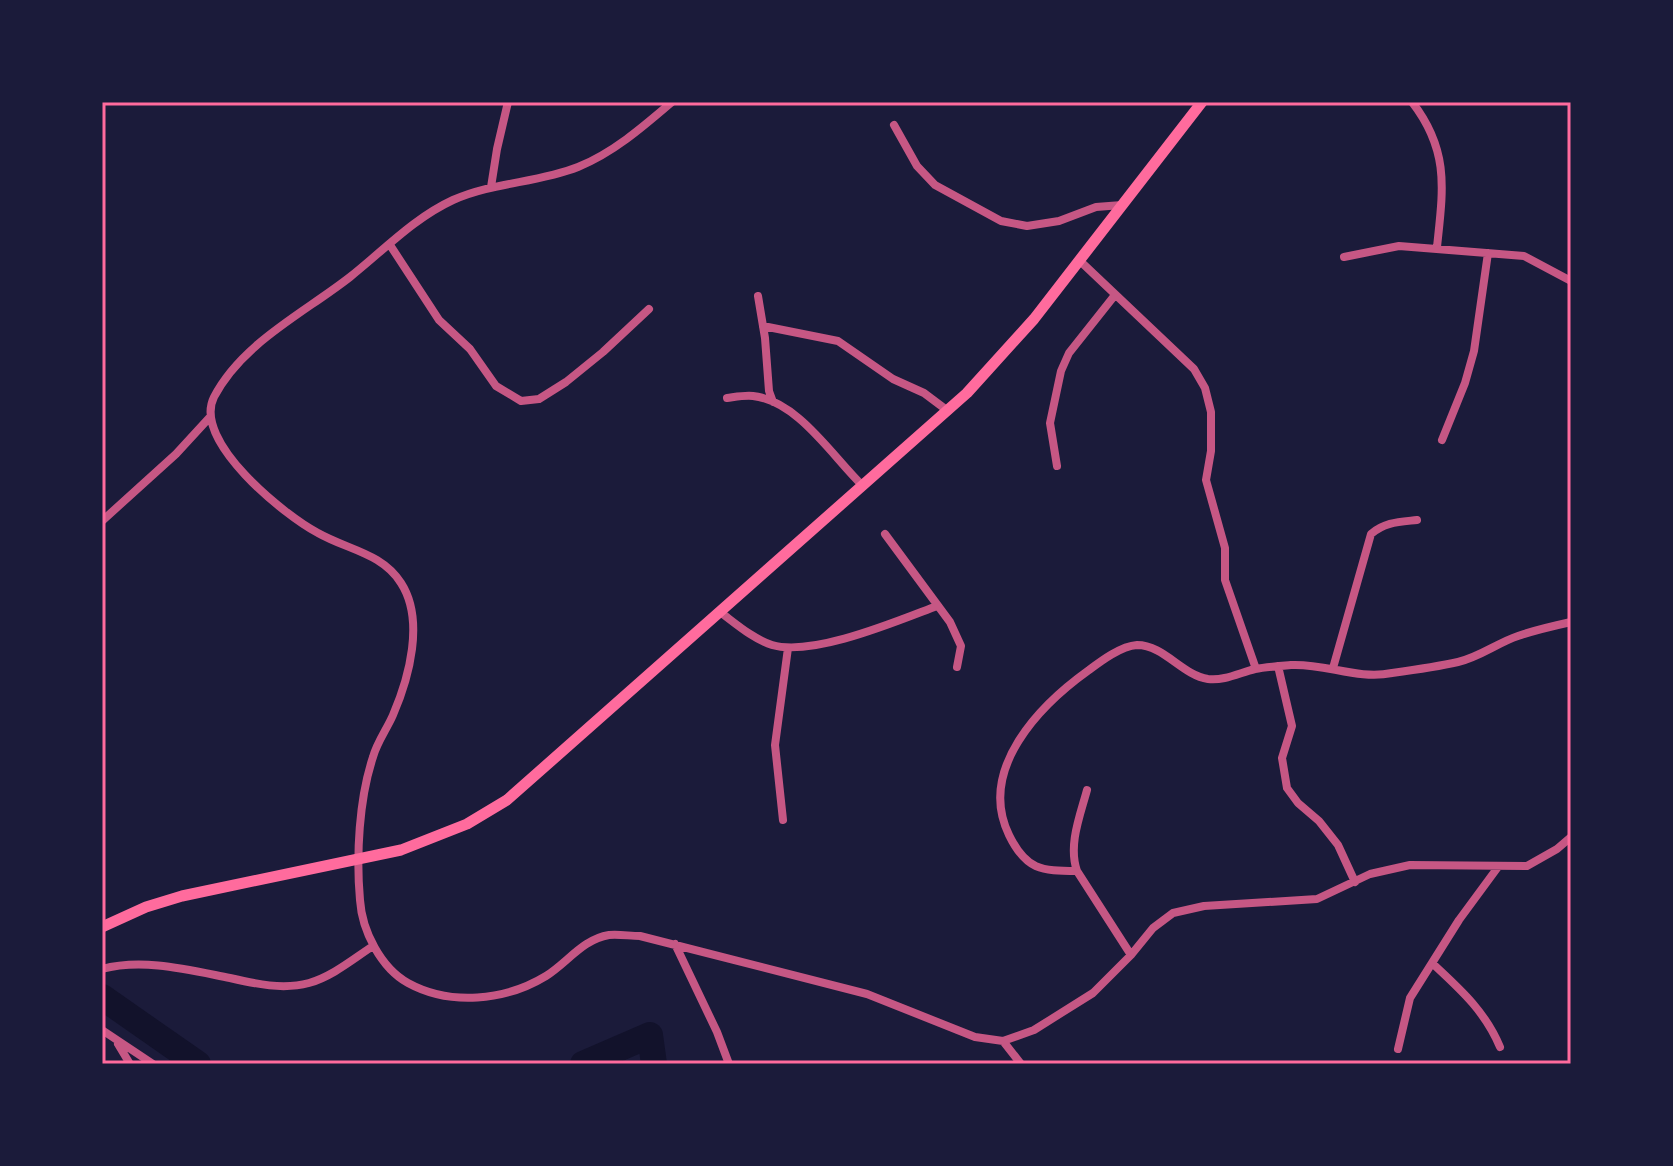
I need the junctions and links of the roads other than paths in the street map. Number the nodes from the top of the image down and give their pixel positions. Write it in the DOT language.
graph roads {
  1 [pos="508,102"];
  2 [pos="672,102"];
  3 [pos="1202,102"];
  4 [pos="1412,102"];
  5 [pos="894,125"];
  6 [pos="491,187"];
  7 [pos="1122,205"];
  8 [pos="390,245"];
  9 [pos="1437,247"];
  10 [pos="1488,253"];
  11 [pos="1344,257"];
  12 [pos="1079,260"];
  13 [pos="1571,281"];
  14 [pos="1115,295"];
  15 [pos="758,296"];
  16 [pos="649,309"];
  17 [pos="763,326"];
  18 [pos="727,398"];
  19 [pos="773,402"];
  20 [pos="948,411"];
  21 [pos="210,417"];
  22 [pos="1442,440"];
  23 [pos="1057,466"];
  24 [pos="863,486"];
  25 [pos="1417,520"];
  26 [pos="102,521"];
  27 [pos="885,534"];
  28 [pos="937,606"];
  29 [pos="720,612"];
  30 [pos="1571,622"];
  31 [pos="788,648"];
  32 [pos="1278,666"];
  33 [pos="957,667"];
  34 [pos="1333,668"];
  35 [pos="1256,669"];
  36 [pos="1087,790"];
  37 [pos="783,820"];
  38 [pos="1571,837"];
  39 [pos="359,860"];
  40 [pos="1498,867"];
  41 [pos="1077,871"];
  42 [pos="1355,882"];
  43 [pos="102,927"];
  44 [pos="675,944"];
  45 [pos="373,946"];
  46 [pos="1131,955"];
  47 [pos="1432,963"];
  48 [pos="102,969"];
  49 [pos="102,1030"];
  50 [pos="116,1040"];
  51 [pos="1003,1041"];
  52 [pos="1500,1047"];
  53 [pos="1398,1049"];
  54 [pos="130,1064"];
  55 [pos="153,1064"];
  56 [pos="729,1064"];
  57 [pos="1021,1064"];
  1 -- 6 [label="street"];
  2 -- 6 [label="street"];
  3 -- 7 [label="main road"];
  4 -- 9 [label="street"];
  5 -- 7 [label="street"];
  6 -- 8 [label="street"];
  7 -- 12 [label="main road"];
  8 -- 16 [label="street"];
  8 -- 21 [label="street"];
  9 -- 10 [label="street"];
  9 -- 11 [label="street"];
  10 -- 13 [label="street"];
  10 -- 22 [label="street"];
  12 -- 14 [label="street"];
  12 -- 20 [label="main road"];
  14 -- 23 [label="street"];
  14 -- 35 [label="street"];
  15 -- 17 [label="street"];
  17 -- 19 [label="street"];
  17 -- 20 [label="street"];
  18 -- 19 [label="street"];
  19 -- 24 [label="street"];
  20 -- 24 [label="main road"];
  21 -- 26 [label="street"];
  21 -- 39 [label="street"];
  24 -- 29 [label="main road"];
  25 -- 34 [label="street"];
  27 -- 28 [label="street"];
  28 -- 31 [label="street"];
  28 -- 33 [label="street"];
  29 -- 31 [label="street"];
  29 -- 39 [label="main road"];
  30 -- 34 [label="street"];
  31 -- 37 [label="street"];
  32 -- 34 [label="street"];
  32 -- 35 [label="street"];
  32 -- 42 [label="street"];
  35 -- 41 [label="street"];
  36 -- 41 [label="street"];
  38 -- 40 [label="street"];
  39 -- 43 [label="main road"];
  39 -- 45 [label="street"];
  40 -- 42 [label="street"];
  40 -- 47 [label="street"];
  41 -- 46 [label="street"];
  42 -- 46 [label="street"];
  44 -- 45 [label="street"];
  44 -- 51 [label="street"];
  44 -- 56 [label="street"];
  45 -- 48 [label="street"];
  46 -- 51 [label="street"];
  47 -- 52 [label="street"];
  47 -- 53 [label="street"];
  49 -- 50 [label="street"];
  50 -- 54 [label="street"];
  50 -- 55 [label="street"];
  51 -- 57 [label="street"];
}
